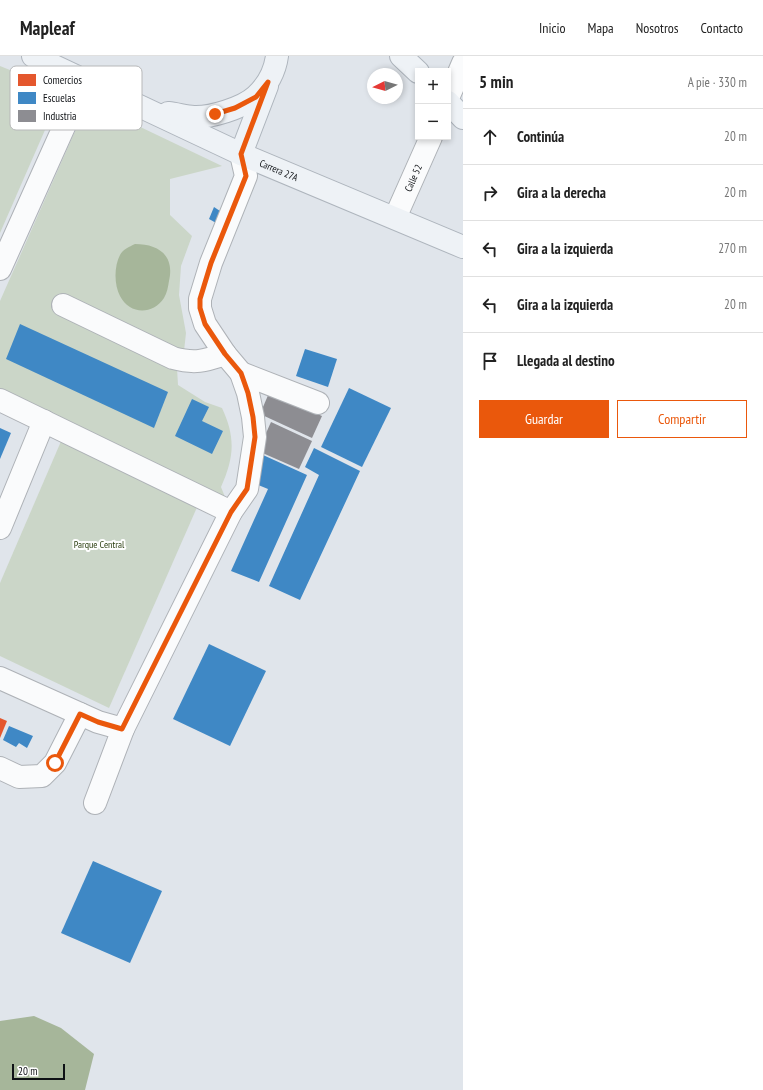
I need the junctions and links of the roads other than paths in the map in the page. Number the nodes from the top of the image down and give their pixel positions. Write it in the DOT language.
graph roads {
  1 [pos="33,56"];
  2 [pos="277,56"];
  3 [pos="401,56"];
  4 [pos="463,63"];
  5 [pos="55,66"];
  6 [pos="415,69"];
  7 [pos="268,82"];
  8 [pos="451,91"];
  9 [pos="450,104"];
  10 [pos="142,107"];
  11 [pos="147,109"];
  12 [pos="463,118"];
  13 [pos="63,130"];
  14 [pos="430,140"];
  15 [pos="241,154"];
  16 [pos="395,218"];
  17 [pos="463,246"];
  18 [pos="0,269"];
  19 [pos="63,304"];
  20 [pos="225,354"];
  21 [pos="241,373"];
  22 [pos="0,400"];
  23 [pos="318,403"];
  24 [pos="44,421"];
  25 [pos="231,512"];
  26 [pos="0,528"];
  27 [pos="0,678"];
  28 [pos="80,714"];
  29 [pos="122,729"];
  30 [pos="0,768"];
  31 [pos="95,803"];
  1 -- 5 [label="main road, Carrera 27A"];
  2 -- 7 [label="main road"];
  3 -- 6 [label="main road"];
  4 -- 8 [label="street"];
  7 -- 11 [label="main road"];
  7 -- 15 [label="main road"];
  9 -- 12 [label="main road"];
  10 -- 11 [label="main road, Carrera 27A"];
  11 -- 15 [label="main road, Carrera 27A"];
  13 -- 18 [label="street"];
  14 -- 16 [label="street, Calle 52"];
  15 -- 16 [label="main road, Carrera 27A"];
  15 -- 20 [label="street"];
  16 -- 17 [label="main road, Carrera 27A"];
  19 -- 20 [label="street"];
  20 -- 21 [label="street"];
  21 -- 23 [label="street"];
  21 -- 25 [label="street"];
  22 -- 24 [label="street"];
  24 -- 25 [label="street"];
  24 -- 26 [label="street"];
  25 -- 29 [label="street"];
  27 -- 28 [label="street"];
  28 -- 29 [label="street"];
  28 -- 30 [label="street"];
  29 -- 31 [label="street"];
}
